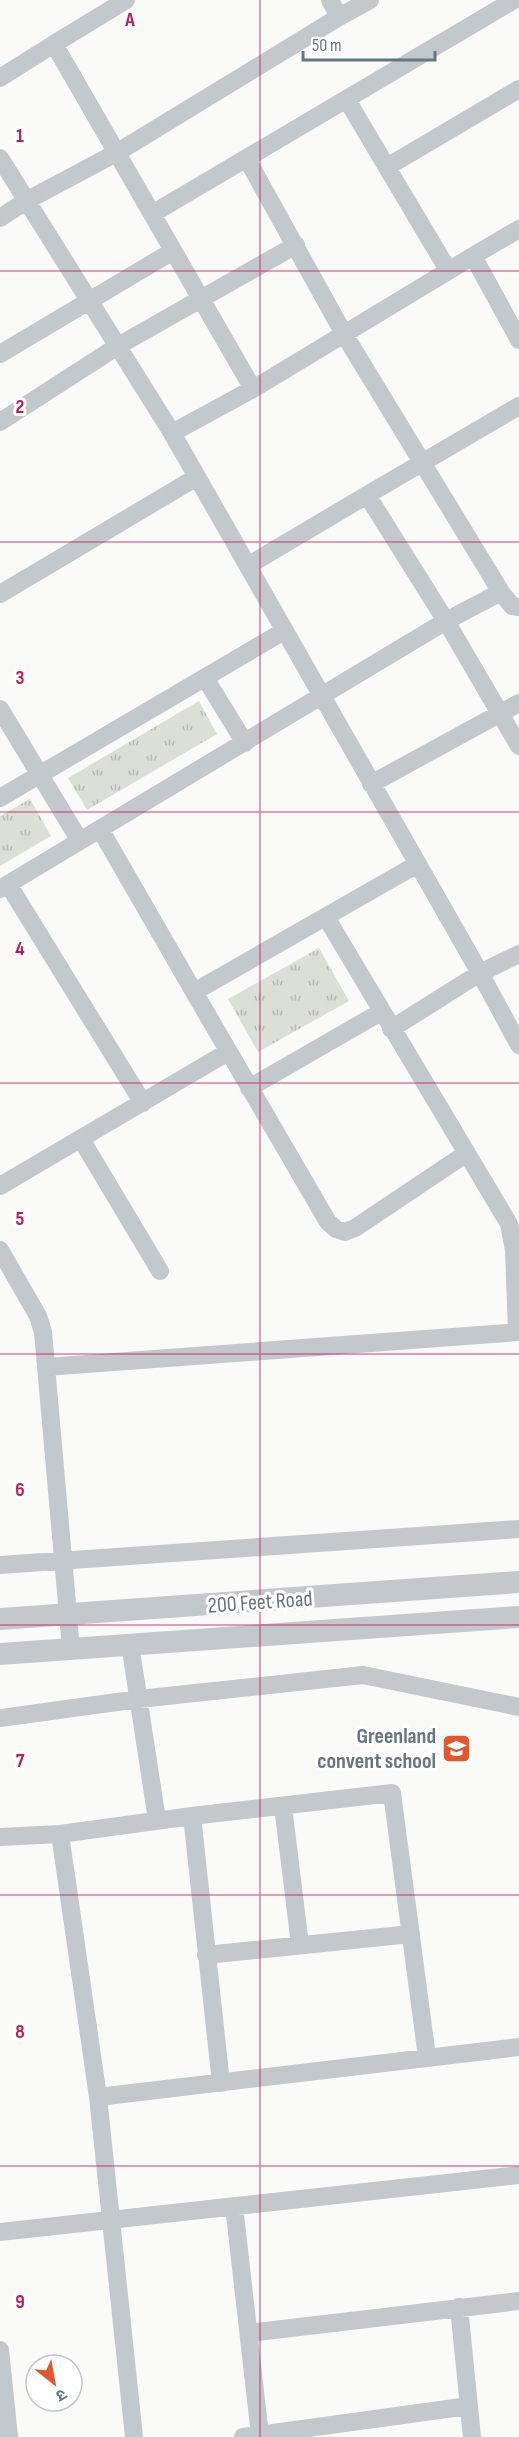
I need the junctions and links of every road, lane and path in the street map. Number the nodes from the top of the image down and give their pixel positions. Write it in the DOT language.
graph roads {
  1 [pos="126,0"];
  2 [pos="330,0"];
  3 [pos="370,0"];
  4 [pos="514,0"];
  5 [pos="339,17"];
  6 [pos="54,44"];
  7 [pos="0,78"];
  8 [pos="519,89"];
  9 [pos="347,100"];
  10 [pos="118,152"];
  11 [pos="0,158"];
  12 [pos="247,159"];
  13 [pos="387,167"];
  14 [pos="26,201"];
  15 [pos="152,214"];
  16 [pos="0,218"];
  17 [pos="519,229"];
  18 [pos="296,245"];
  19 [pos="173,251"];
  20 [pos="473,256"];
  21 [pos="448,270"];
  22 [pos="201,300"];
  23 [pos="90,302"];
  24 [pos="344,334"];
  25 [pos="519,340"];
  26 [pos="118,346"];
  27 [pos="0,354"];
  28 [pos="253,389"];
  29 [pos="519,406"];
  30 [pos="0,422"];
  31 [pos="172,434"];
  32 [pos="422,463"];
  33 [pos="197,477"];
  34 [pos="368,495"];
  35 [pos="249,565"];
  36 [pos="501,592"];
  37 [pos="0,594"];
  38 [pos="519,607"];
  39 [pos="446,621"];
  40 [pos="284,631"];
  41 [pos="205,678"];
  42 [pos="322,697"];
  43 [pos="519,703"];
  44 [pos="0,709"];
  45 [pos="500,713"];
  46 [pos="245,742"];
  47 [pos="519,746"];
  48 [pos="40,775"];
  49 [pos="371,784"];
  50 [pos="0,798"];
  51 [pos="100,829"];
  52 [pos="80,841"];
  53 [pos="416,865"];
  54 [pos="4,887"];
  55 [pos="326,917"];
  56 [pos="519,954"];
  57 [pos="480,973"];
  58 [pos="194,992"];
  59 [pos="381,1011"];
  60 [pos="392,1029"];
  61 [pos="519,1045"];
  62 [pos="228,1053"];
  63 [pos="249,1088"];
  64 [pos="142,1103"];
  65 [pos="81,1139"];
  66 [pos="466,1153"];
  67 [pos="0,1186"];
  68 [pos="0,1250"];
  69 [pos="160,1271"];
  70 [pos="518,1332"];
  71 [pos="46,1367"];
  72 [pos="519,1529"];
  73 [pos="62,1561"];
  74 [pos="0,1565"];
  75 [pos="519,1582"];
  76 [pos="67,1615"];
  77 [pos="519,1617"];
  78 [pos="0,1619"];
  79 [pos="130,1644"];
  80 [pos="71,1649"];
  81 [pos="0,1654"];
  82 [pos="139,1699"];
  83 [pos="519,1707"];
  84 [pos="0,1718"];
  85 [pos="283,1806"];
  86 [pos="192,1816"];
  87 [pos="157,1820"];
  88 [pos="60,1834"];
  89 [pos="0,1837"];
  90 [pos="411,1934"];
  91 [pos="300,1945"];
  92 [pos="206,1955"];
  93 [pos="519,2046"];
  94 [pos="428,2057"];
  95 [pos="221,2083"];
  96 [pos="98,2097"];
  97 [pos="519,2175"];
  98 [pos="234,2206"];
  99 [pos="111,2219"];
  100 [pos="0,2232"];
  101 [pos="519,2301"];
  102 [pos="459,2307"];
  103 [pos="249,2333"];
  104 [pos="0,2350"];
  105 [pos="469,2406"];
  106 [pos="251,2436"];
  107 [pos="9,2437"];
  108 [pos="134,2437"];
  109 [pos="472,2437"];
  1 -- 6 [label="street"];
  2 -- 5 [label="street"];
  3 -- 5 [label="street"];
  4 -- 9 [label="street"];
  5 -- 10 [label="street"];
  6 -- 7 [label="street"];
  6 -- 10 [label="street"];
  8 -- 13 [label="street"];
  9 -- 12 [label="street"];
  9 -- 13 [label="street"];
  10 -- 14 [label="street"];
  10 -- 15 [label="street"];
  11 -- 14 [label="street"];
  12 -- 15 [label="street"];
  12 -- 18 [label="street"];
  13 -- 21 [label="street"];
  14 -- 16 [label="street"];
  14 -- 23 [label="street"];
  15 -- 19 [label="street"];
  17 -- 20 [label="street"];
  18 -- 22 [label="street"];
  18 -- 24 [label="street"];
  19 -- 22 [label="street"];
  19 -- 23 [label="street"];
  20 -- 21 [label="street"];
  20 -- 25 [label="street"];
  21 -- 24 [label="street"];
  22 -- 26 [label="street"];
  22 -- 28 [label="street"];
  23 -- 26 [label="street"];
  23 -- 27 [label="street"];
  24 -- 28 [label="street"];
  24 -- 32 [label="street"];
  26 -- 30 [label="street"];
  26 -- 31 [label="street"];
  28 -- 31 [label="street"];
  29 -- 32 [label="street"];
  31 -- 33 [label="street"];
  32 -- 34 [label="street"];
  32 -- 36 [label="street"];
  33 -- 35 [label="street"];
  33 -- 37 [label="street"];
  34 -- 35 [label="street"];
  34 -- 39 [label="street"];
  35 -- 40 [label="street"];
  36 -- 38 [label="street"];
  36 -- 39 [label="street"];
  39 -- 42 [label="street"];
  39 -- 45 [label="street"];
  40 -- 41 [label="street"];
  40 -- 42 [label="street"];
  41 -- 46 [label="street"];
  41 -- 48 [label="street"];
  42 -- 46 [label="street"];
  42 -- 49 [label="street"];
  43 -- 45 [label="street"];
  44 -- 48 [label="street"];
  45 -- 47 [label="street"];
  45 -- 49 [label="street"];
  46 -- 51 [label="street"];
  48 -- 50 [label="street"];
  48 -- 52 [label="street"];
  49 -- 53 [label="street"];
  51 -- 52 [label="street"];
  51 -- 58 [label="street"];
  52 -- 54 [label="street"];
  53 -- 55 [label="street"];
  53 -- 57 [label="street"];
  54 -- 64 [label="street"];
  55 -- 58 [label="street"];
  55 -- 59 [label="street"];
  56 -- 57 [label="street"];
  57 -- 60 [label="street"];
  57 -- 61 [label="street"];
  58 -- 62 [label="street"];
  59 -- 60 [label="street"];
  59 -- 63 [label="street"];
  60 -- 66 [label="street"];
  62 -- 63 [label="street"];
  62 -- 64 [label="street"];
  63 -- 66 [label="street"];
  64 -- 65 [label="street"];
  65 -- 67 [label="street"];
  65 -- 69 [label="street"];
  66 -- 70 [label="street"];
  68 -- 71 [label="street"];
  70 -- 71 [label="street"];
  71 -- 73 [label="street"];
  72 -- 73 [label="street"];
  73 -- 74 [label="street"];
  73 -- 76 [label="street"];
  75 -- 76 [label="street, 200 Feet Road"];
  76 -- 78 [label="street, 200 Feet Road"];
  76 -- 80 [label="street"];
  77 -- 79 [label="street"];
  79 -- 80 [label="street"];
  79 -- 82 [label="street"];
  80 -- 81 [label="street"];
  82 -- 83 [label="street"];
  82 -- 84 [label="street"];
  82 -- 87 [label="street"];
  85 -- 86 [label="street"];
  85 -- 90 [label="street"];
  85 -- 91 [label="street"];
  86 -- 87 [label="street"];
  86 -- 92 [label="street"];
  87 -- 88 [label="street"];
  88 -- 89 [label="street"];
  88 -- 96 [label="street"];
  90 -- 91 [label="street"];
  90 -- 94 [label="street"];
  91 -- 92 [label="street"];
  92 -- 95 [label="street"];
  93 -- 94 [label="street"];
  94 -- 95 [label="street"];
  95 -- 96 [label="street"];
  96 -- 99 [label="street"];
  97 -- 98 [label="street"];
  98 -- 99 [label="street"];
  98 -- 103 [label="street"];
  99 -- 100 [label="street"];
  99 -- 108 [label="street"];
  101 -- 102 [label="street"];
  102 -- 103 [label="street"];
  102 -- 105 [label="street"];
  103 -- 106 [label="street"];
  104 -- 107 [label="street"];
  105 -- 106 [label="street"];
  105 -- 109 [label="street"];
}
